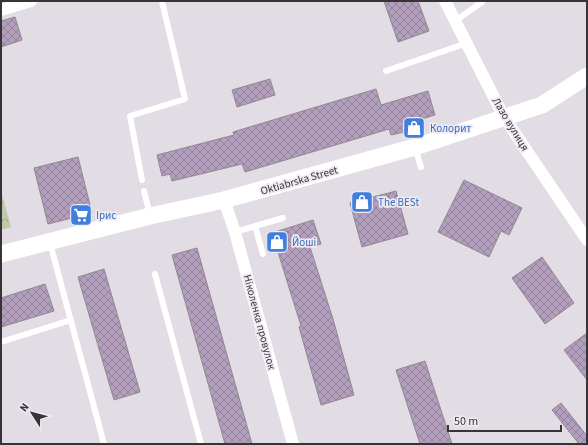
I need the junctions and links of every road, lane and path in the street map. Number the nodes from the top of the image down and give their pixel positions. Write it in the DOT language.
graph roads {
  1 [pos="31,1"];
  2 [pos="162,1"];
  3 [pos="445,1"];
  4 [pos="482,1"];
  5 [pos="1,10"];
  6 [pos="455,21"];
  7 [pos="467,43"];
  8 [pos="386,71"];
  9 [pos="587,76"];
  10 [pos="504,117"];
  11 [pos="415,147"];
  12 [pos="421,167"];
  13 [pos="142,180"];
  14 [pos="144,191"];
  15 [pos="224,200"];
  16 [pos="150,216"];
  17 [pos="283,218"];
  18 [pos="255,226"];
  19 [pos="235,232"];
  20 [pos="587,240"];
  21 [pos="50,241"];
  22 [pos="1,254"];
  23 [pos="263,254"];
  24 [pos="155,274"];
  25 [pos="71,320"];
  26 [pos="1,342"];
  27 [pos="104,444"];
  28 [pos="201,444"];
  29 [pos="293,444"];
  1 -- 5 [label="street"];
  2 -- 13 [label="lane"];
  3 -- 6 [label="street, Лазо вулиця"];
  4 -- 6 [label="lane"];
  6 -- 7 [label="street, Лазо вулиця"];
  7 -- 8 [label="lane"];
  7 -- 10 [label="street, Лазо вулиця"];
  9 -- 10 [label="main road, Oktiabrska Street"];
  10 -- 11 [label="main road, Oktiabrska Street"];
  10 -- 20 [label="street, Лазо вулиця"];
  11 -- 12 [label="lane"];
  11 -- 15 [label="main road, Oktiabrska Street"];
  14 -- 16 [label="lane"];
  15 -- 16 [label="main road, Oktiabrska Street"];
  15 -- 19 [label="street, Ніколенка провулок"];
  16 -- 21 [label="main road, Oktiabrska Street"];
  17 -- 18 [label="lane"];
  18 -- 19 [label="lane"];
  18 -- 23 [label="lane"];
  19 -- 29 [label="street, Ніколенка провулок"];
  21 -- 22 [label="main road, Oktiabrska Street"];
  21 -- 25 [label="lane"];
  24 -- 28 [label="lane"];
  25 -- 26 [label="lane"];
  25 -- 27 [label="lane"];
}
